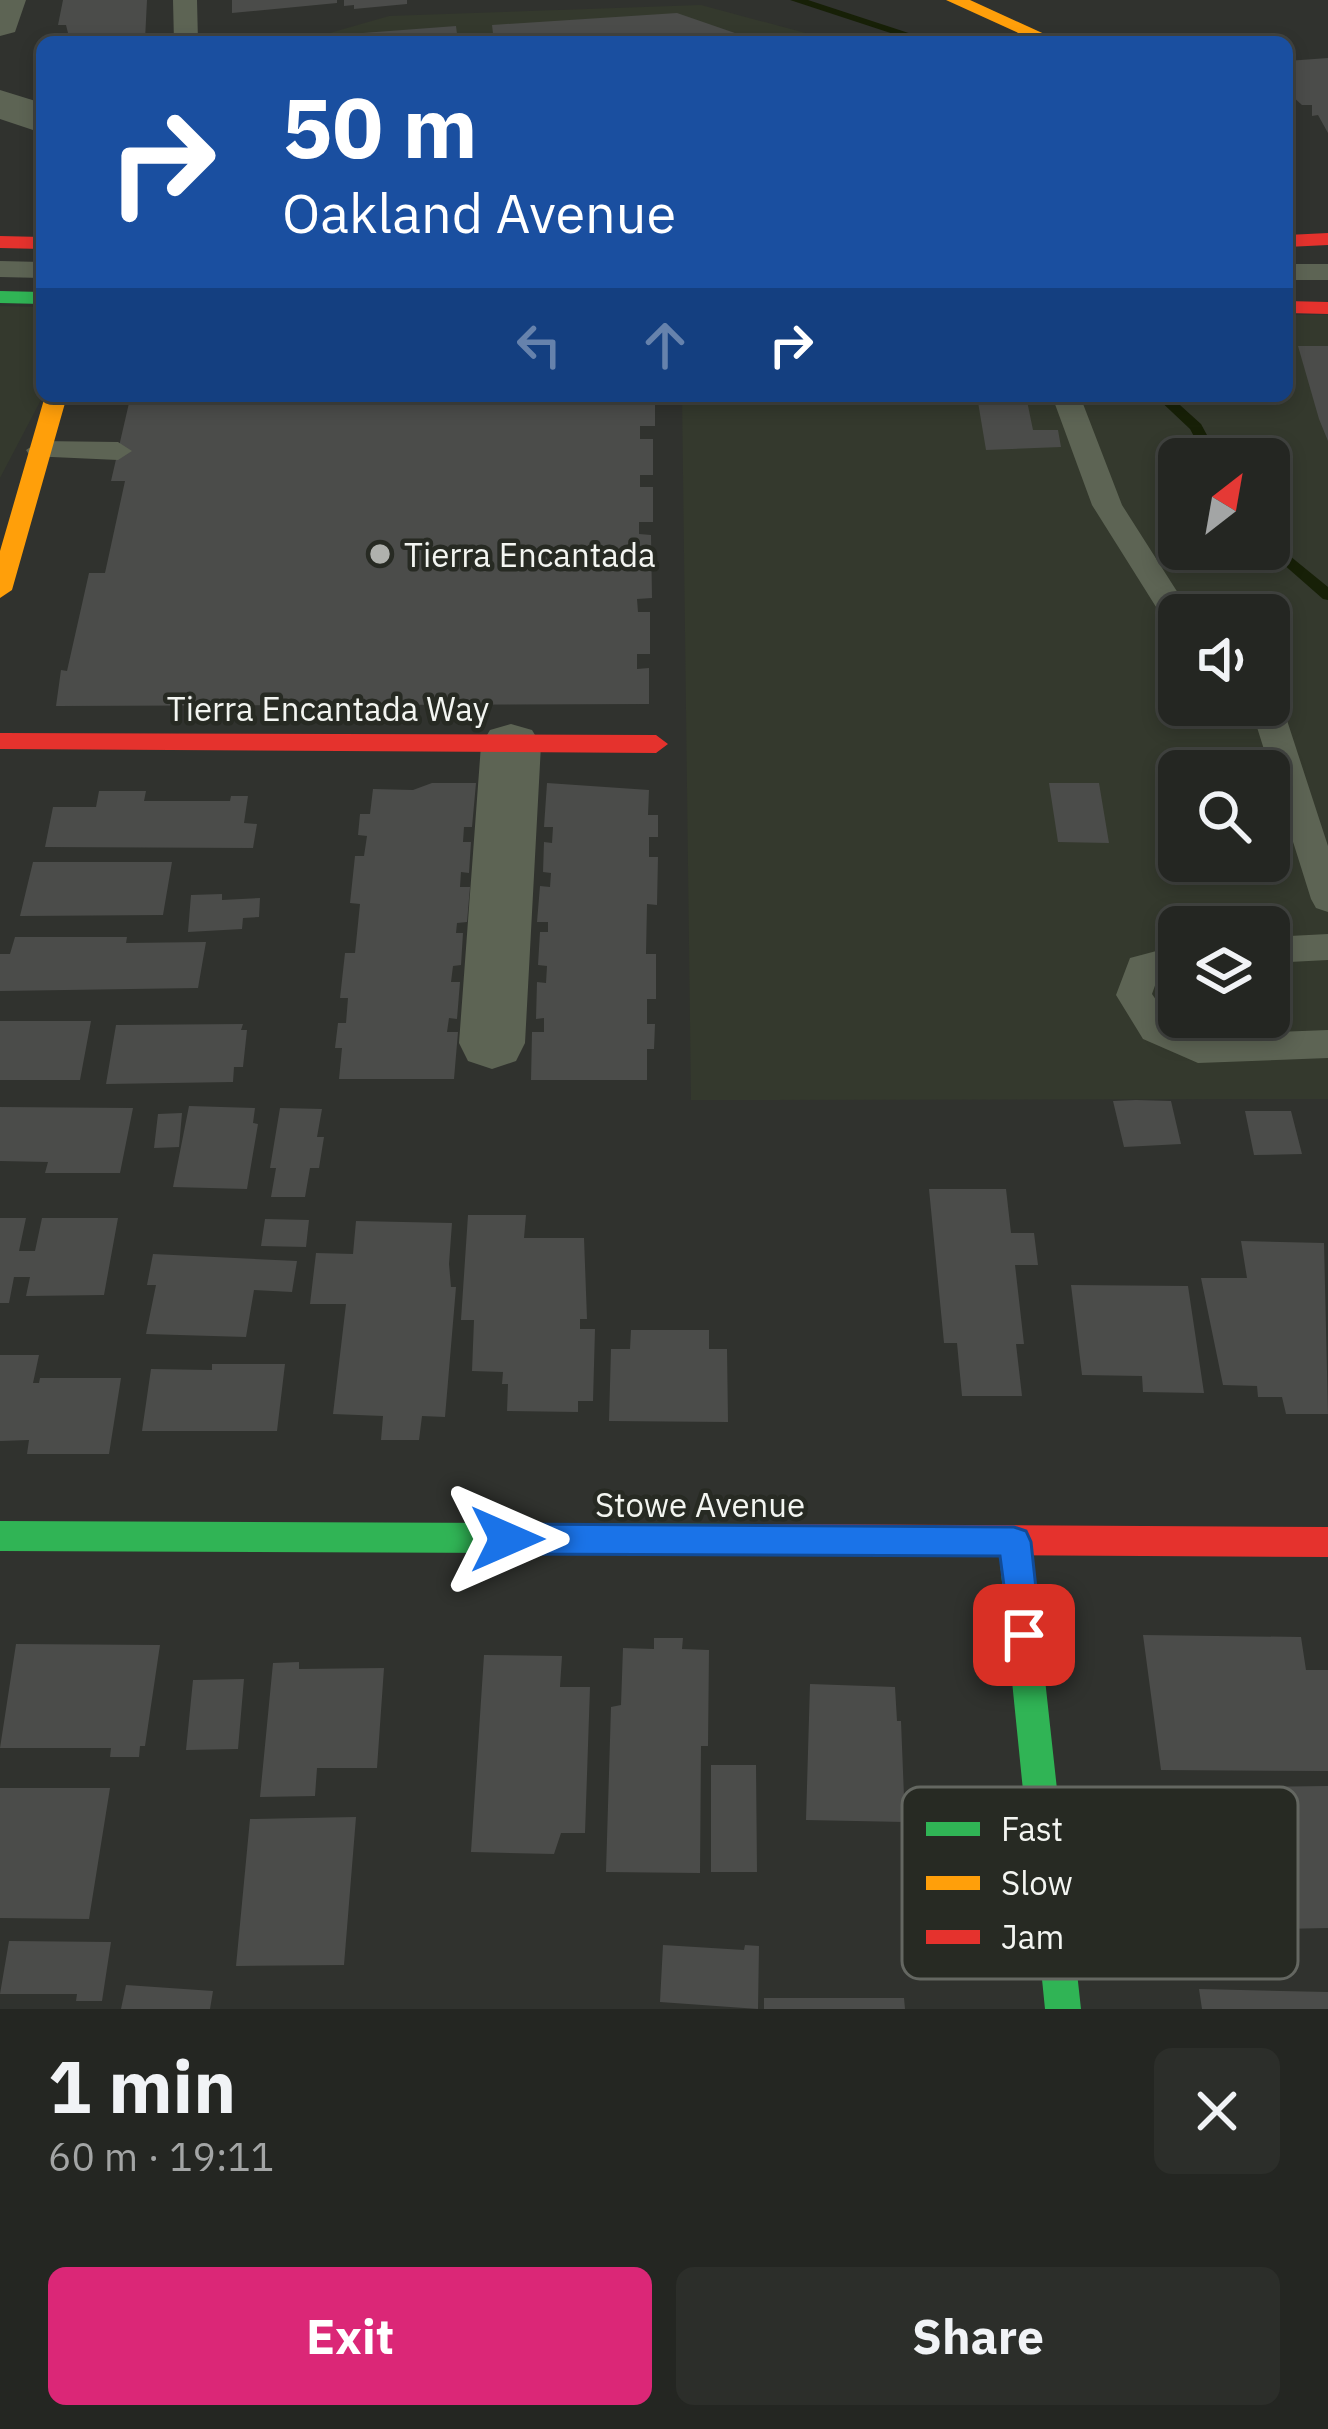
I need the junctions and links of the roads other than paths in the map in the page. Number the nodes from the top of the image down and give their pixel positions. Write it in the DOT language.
graph roads {
  1 [pos="5,0"];
  2 [pos="185,0"];
  3 [pos="955,0"];
  4 [pos="0,23"];
  5 [pos="186,36"];
  6 [pos="1039,36"];
  7 [pos="0,103"];
  8 [pos="36,117"];
  9 [pos="1328,239"];
  10 [pos="1293,241"];
  11 [pos="0,242"];
  12 [pos="36,243"];
  13 [pos="0,269"];
  14 [pos="36,270"];
  15 [pos="1293,272"];
  16 [pos="1328,272"];
  17 [pos="0,297"];
  18 [pos="36,298"];
  19 [pos="1293,307"];
  20 [pos="1328,308"];
  21 [pos="54,402"];
  22 [pos="1068,402"];
  23 [pos="40,450"];
  24 [pos="118,451"];
  25 [pos="0,590"];
  26 [pos="1163,594"];
  27 [pos="1273,726"];
  28 [pos="0,741"];
  29 [pos="656,744"];
  30 [pos="511,746"];
  31 [pos="1328,899"];
  32 [pos="1328,947"];
  33 [pos="1290,949"];
  34 [pos="1158,963"];
  35 [pos="1158,1030"];
  36 [pos="1175,1038"];
  37 [pos="492,1043"];
  38 [pos="1328,1044"];
  39 [pos="0,1536"];
  40 [pos="1014,1542"];
  41 [pos="1328,1542"];
  42 [pos="1040,1787"];
  43 [pos="1060,1979"];
  44 [pos="1063,2009"];
  1 -- 4 [label="street"];
  2 -- 5 [label="lane"];
  3 -- 6 [label="street"];
  7 -- 8 [label="street"];
  9 -- 10 [label="street"];
  11 -- 12 [label="street"];
  13 -- 14 [label="lane"];
  15 -- 16 [label="lane"];
  17 -- 18 [label="street"];
  19 -- 20 [label="street"];
  21 -- 23 [label="street"];
  22 -- 26 [label="lane"];
  23 -- 24 [label="lane"];
  23 -- 25 [label="street"];
  27 -- 31 [label="lane"];
  28 -- 30 [label="street, Tierra Encantada Way"];
  29 -- 30 [label="street, Tierra Encantada Way"];
  30 -- 37 [label="street"];
  32 -- 33 [label="lane"];
  34 -- 35 [label="lane"];
  36 -- 38 [label="lane"];
  39 -- 40 [label="street, Stowe Avenue"];
  40 -- 41 [label="street, Stowe Avenue"];
  40 -- 42 [label="street"];
  43 -- 44 [label="street"];
}
